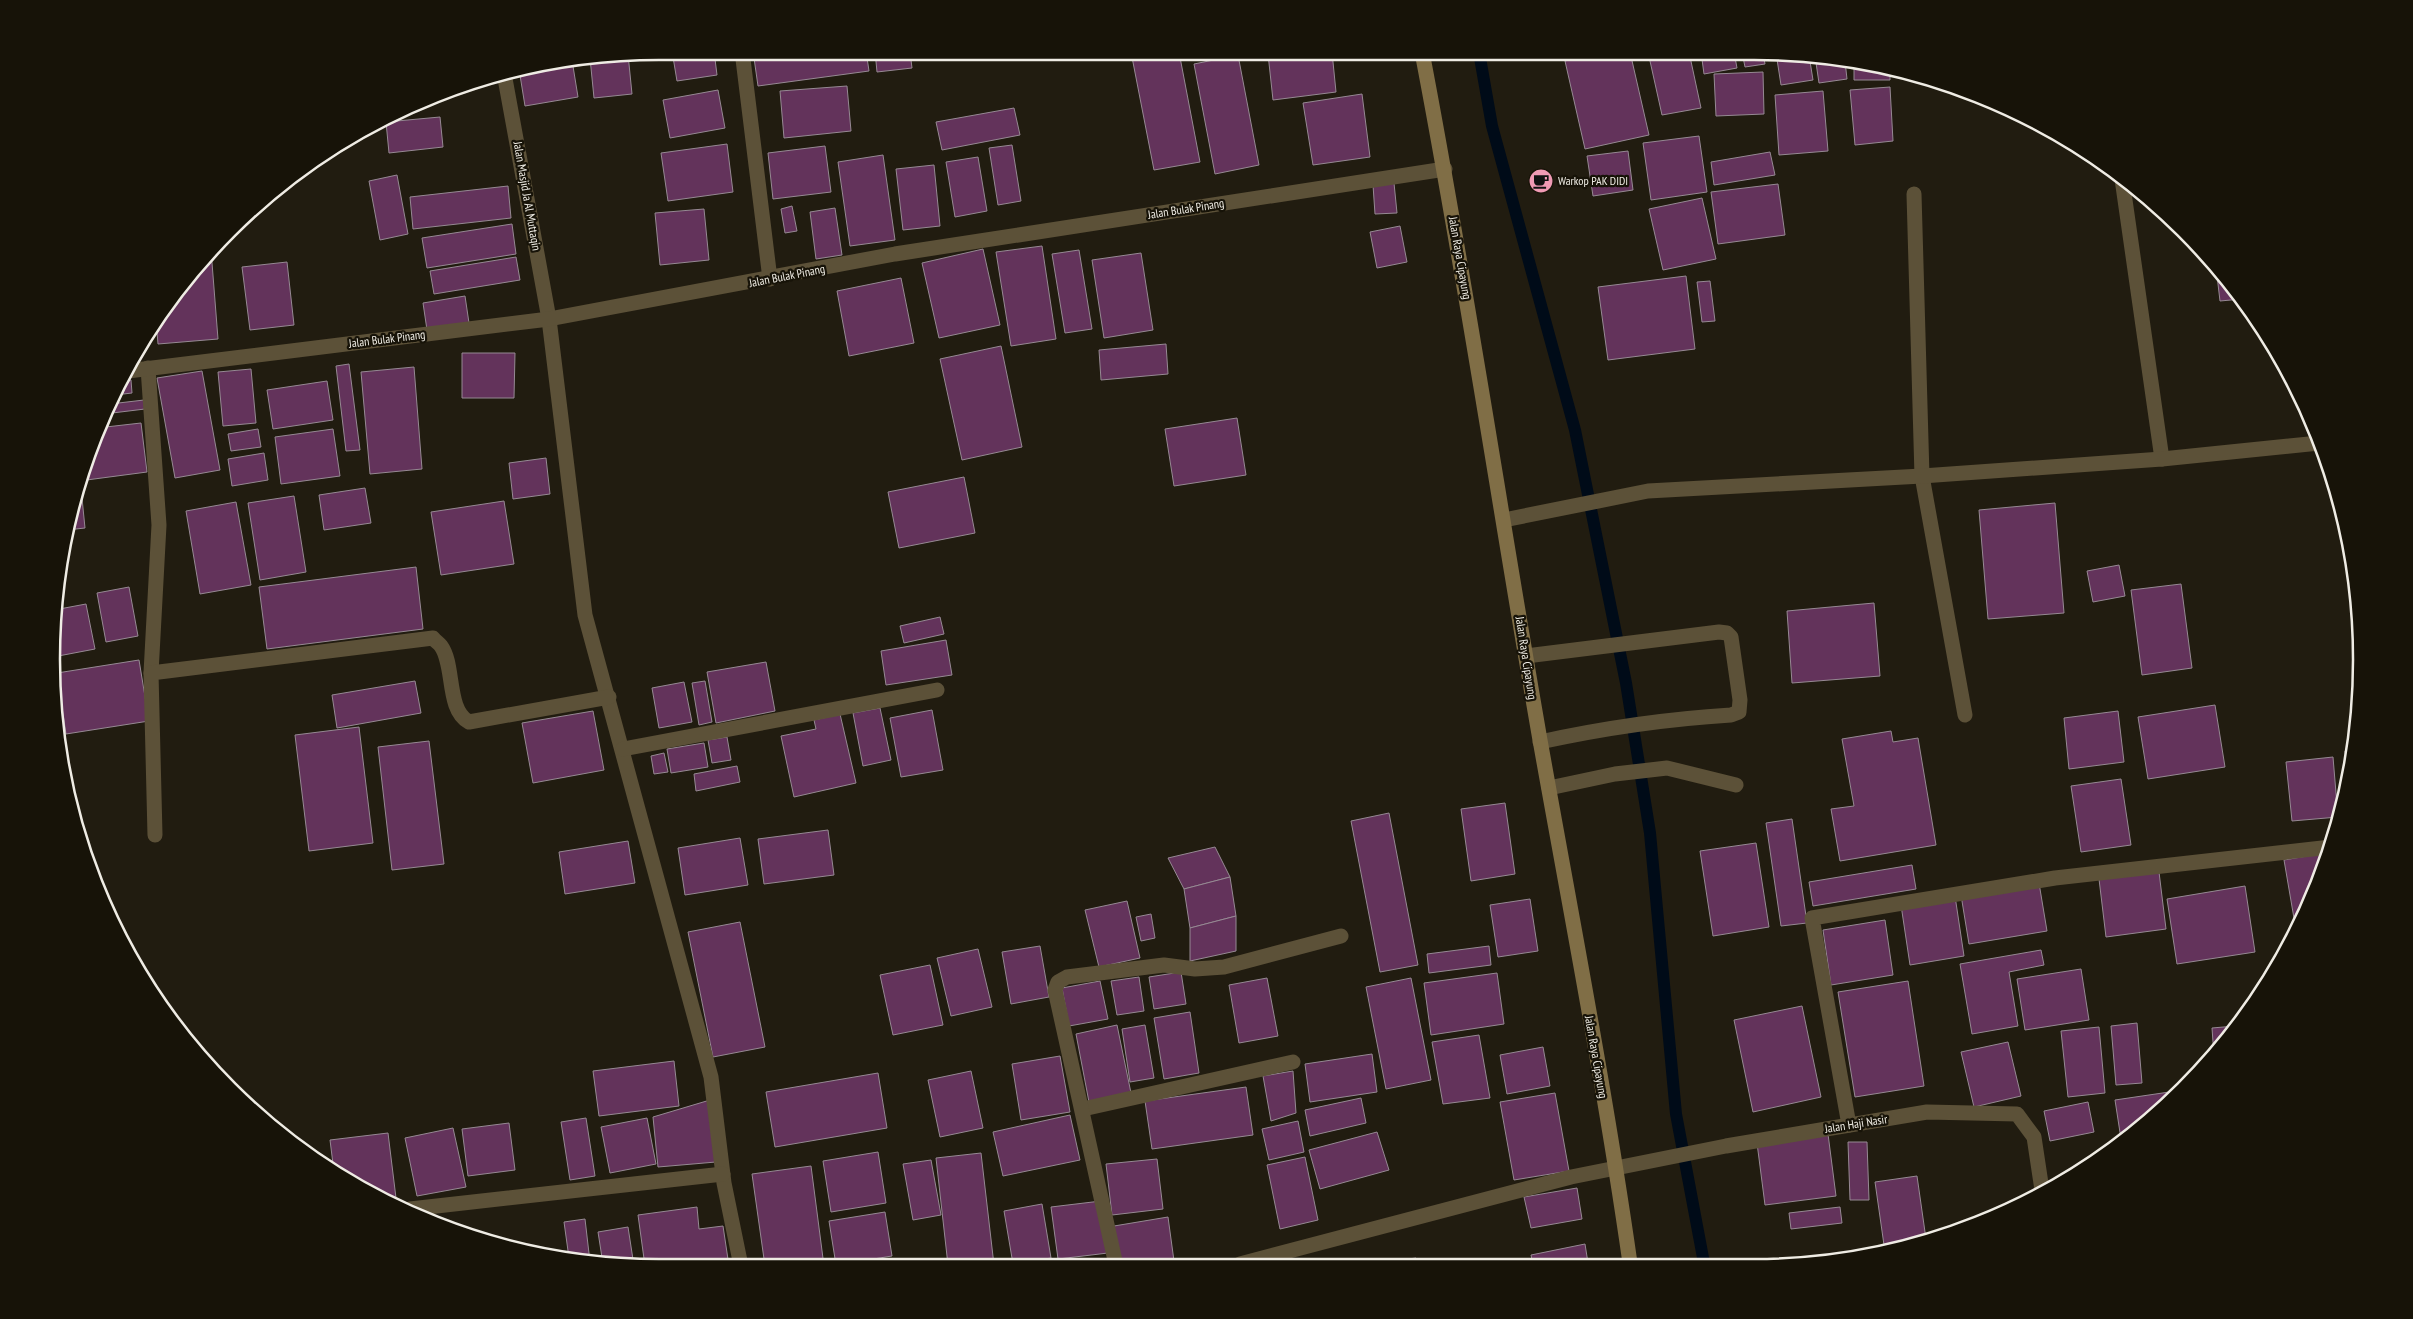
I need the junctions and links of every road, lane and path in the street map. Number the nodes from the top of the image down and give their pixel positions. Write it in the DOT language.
graph roads {
  1 [pos="743,60"];
  2 [pos="1424,60"];
  3 [pos="505,80"];
  4 [pos="1445,170"];
  5 [pos="2123,188"];
  6 [pos="1914,194"];
  7 [pos="770,279"];
  8 [pos="549,319"];
  9 [pos="148,368"];
  10 [pos="135,369"];
  11 [pos="2312,444"];
  12 [pos="2162,459"];
  13 [pos="1922,476"];
  14 [pos="1504,520"];
  15 [pos="1526,656"];
  16 [pos="151,673"];
  17 [pos="937,690"];
  18 [pos="608,697"];
  19 [pos="1965,715"];
  20 [pos="1540,742"];
  21 [pos="623,749"];
  22 [pos="1736,785"];
  23 [pos="1549,788"];
  24 [pos="155,835"];
  25 [pos="2322,848"];
  26 [pos="1340,936"];
  27 [pos="1292,1062"];
  28 [pos="1082,1109"];
  29 [pos="1848,1125"];
  30 [pos="1616,1169"];
  31 [pos="723,1174"];
  32 [pos="2041,1185"];
  33 [pos="419,1208"];
  34 [pos="740,1259"];
  35 [pos="1115,1259"];
  36 [pos="1259,1259"];
  37 [pos="1629,1259"];
  1 -- 7 [label="street"];
  2 -- 4 [label="main road, Jalan Raya Cipayung"];
  3 -- 8 [label="street, Jalan Masjid Ja Al Muttaqin"];
  4 -- 7 [label="street, Jalan Bulak Pinang"];
  4 -- 14 [label="main road, Jalan Raya Cipayung"];
  5 -- 12 [label="street"];
  6 -- 13 [label="street"];
  7 -- 8 [label="street, Jalan Bulak Pinang"];
  8 -- 9 [label="street, Jalan Bulak Pinang"];
  8 -- 18 [label="street, Jalan Masjid Ja Al Muttaqin"];
  9 -- 10 [label="street, Jalan Bulak Pinang"];
  9 -- 16 [label="street"];
  11 -- 12 [label="street"];
  12 -- 13 [label="street"];
  13 -- 14 [label="street"];
  13 -- 19 [label="street"];
  14 -- 15 [label="main road, Jalan Raya Cipayung"];
  15 -- 20 [label="main road, Jalan Raya Cipayung"];
  15 -- 20 [label="street"];
  16 -- 18 [label="street"];
  16 -- 24 [label="street"];
  17 -- 21 [label="street"];
  18 -- 21 [label="street, Jalan Masjid Ja Al Muttaqin"];
  20 -- 23 [label="main road, Jalan Raya Cipayung"];
  21 -- 31 [label="street, Jalan Masjid Ja Al Muttaqin"];
  22 -- 23 [label="street"];
  23 -- 30 [label="main road, Jalan Raya Cipayung"];
  25 -- 29 [label="street"];
  26 -- 28 [label="street"];
  27 -- 28 [label="street"];
  28 -- 35 [label="street"];
  29 -- 30 [label="street, Jalan Haji Nasir"];
  29 -- 32 [label="street, Jalan Haji Nasir"];
  30 -- 36 [label="street, Jalan Haji Nasir"];
  30 -- 37 [label="main road, Jalan Raya Cipayung"];
  31 -- 33 [label="street"];
  31 -- 34 [label="street, Jalan Masjid Ja Al Muttaqin"];
}
